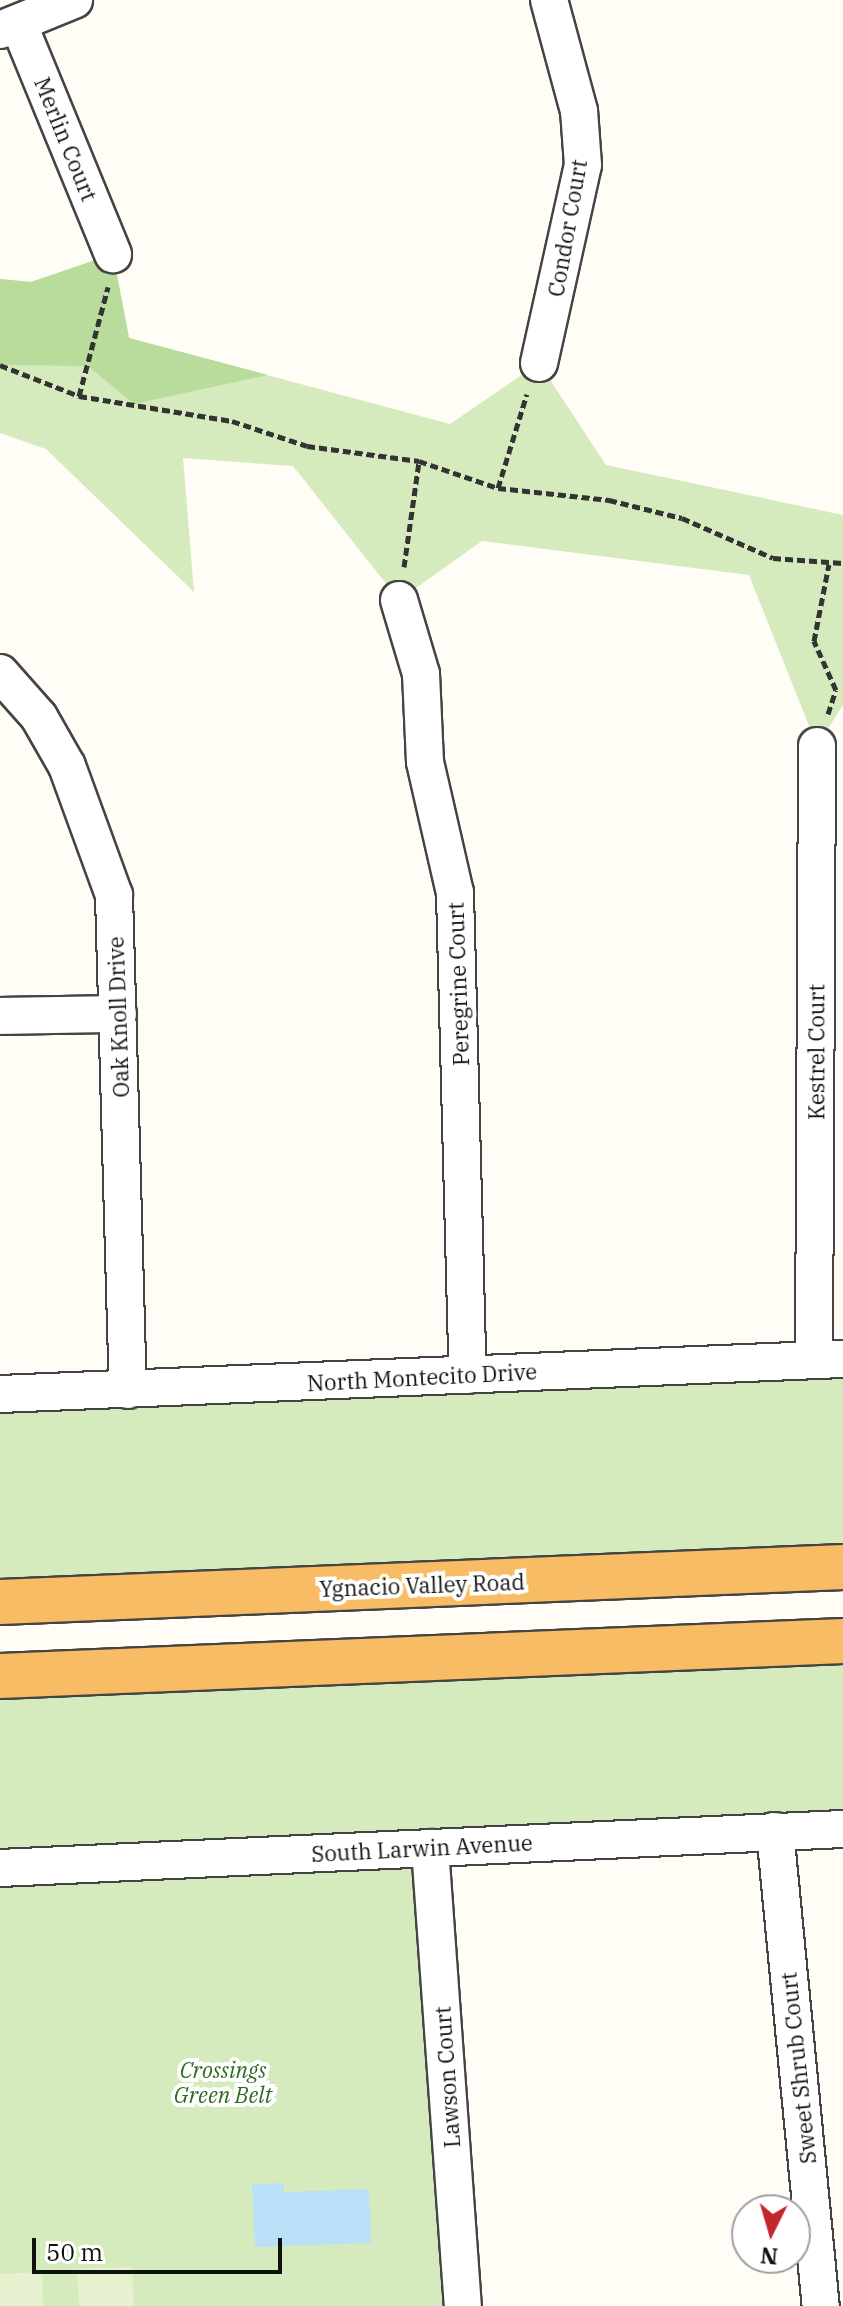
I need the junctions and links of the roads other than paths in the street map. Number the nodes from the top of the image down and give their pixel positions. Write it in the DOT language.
graph roads {
  1 [pos="74,0"];
  2 [pos="549,0"];
  3 [pos="10,27"];
  4 [pos="113,254"];
  5 [pos="539,363"];
  6 [pos="399,600"];
  7 [pos="0,673"];
  8 [pos="817,746"];
  9 [pos="118,1014"];
  10 [pos="0,1016"];
  11 [pos="829,1359"];
  12 [pos="468,1375"];
  13 [pos="128,1390"];
  14 [pos="0,1394"];
  15 [pos="843,1567"];
  16 [pos="0,1602"];
  17 [pos="843,1641"];
  18 [pos="0,1676"];
  19 [pos="843,1829"];
  20 [pos="775,1831"];
  21 [pos="430,1848"];
  22 [pos="0,1868"];
  23 [pos="463,2306"];
  24 [pos="821,2306"];
  1 -- 3 [label="street"];
  2 -- 5 [label="street, Condor Court"];
  3 -- 4 [label="street, Merlin Court"];
  6 -- 12 [label="street, Peregrine Court"];
  7 -- 9 [label="street, Oak Knoll Drive"];
  8 -- 11 [label="street, Kestrel Court"];
  9 -- 10 [label="street"];
  9 -- 13 [label="street, Oak Knoll Drive"];
  11 -- 12 [label="street, North Montecito Drive"];
  12 -- 13 [label="street, North Montecito Drive"];
  13 -- 14 [label="street, North Montecito Drive"];
  15 -- 16 [label="highway, Ygnacio Valley Road"];
  17 -- 18 [label="highway"];
  19 -- 20 [label="street, South Larwin Avenue"];
  20 -- 21 [label="street, South Larwin Avenue"];
  20 -- 24 [label="street, Sweet Shrub Court"];
  21 -- 22 [label="street, South Larwin Avenue"];
  21 -- 23 [label="street, Lawson Court"];
}
